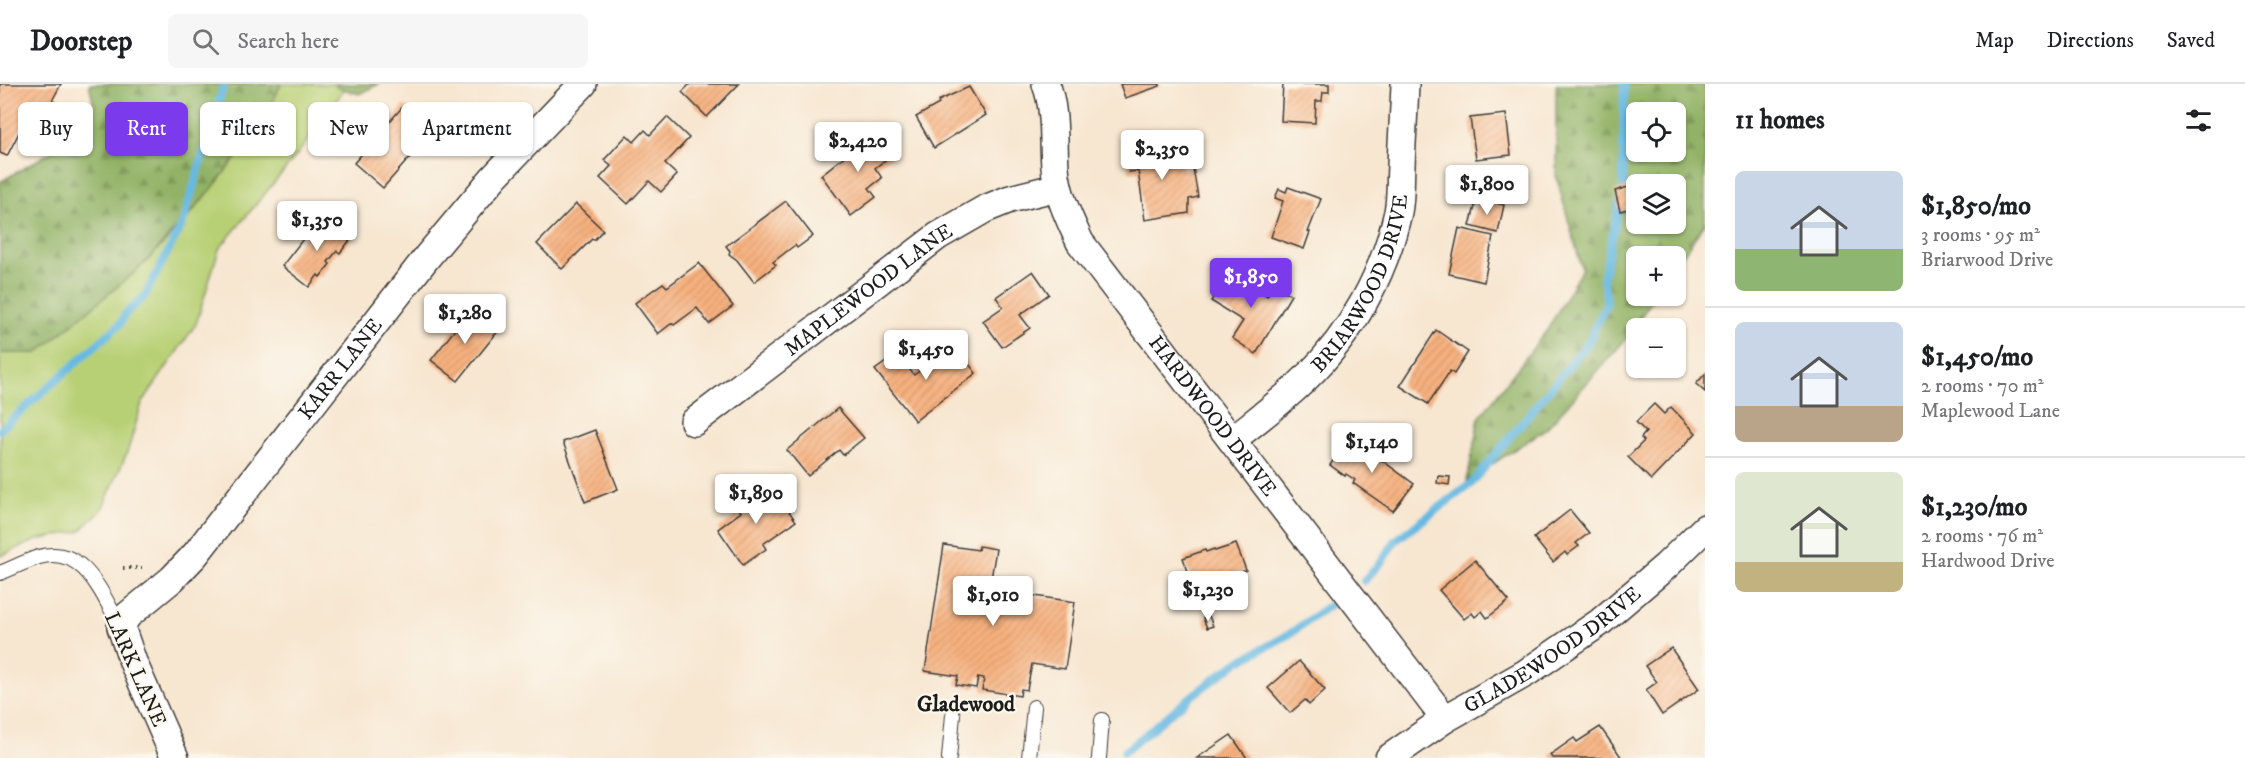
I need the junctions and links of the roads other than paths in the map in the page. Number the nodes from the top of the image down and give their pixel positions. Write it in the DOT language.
graph roads {
  1 [pos="583,84"];
  2 [pos="1046,84"];
  3 [pos="1405,84"];
  4 [pos="1058,187"];
  5 [pos="694,422"];
  6 [pos="1232,440"];
  7 [pos="1705,528"];
  8 [pos="0,573"];
  9 [pos="121,627"];
  10 [pos="1035,707"];
  11 [pos="953,714"];
  12 [pos="1445,719"];
  13 [pos="1102,720"];
  14 [pos="175,758"];
  15 [pos="950,758"];
  16 [pos="1029,758"];
  17 [pos="1100,758"];
  18 [pos="1389,758"];
  1 -- 9 [label="street, KARR LANE"];
  2 -- 4 [label="street, HARDWOOD DRIVE"];
  3 -- 6 [label="street, BRIARWOOD DRIVE"];
  4 -- 5 [label="street, MAPLEWOOD LANE"];
  4 -- 6 [label="street, HARDWOOD DRIVE"];
  6 -- 12 [label="street, HARDWOOD DRIVE"];
  7 -- 12 [label="street, GLADEWOOD DRIVE"];
  8 -- 9 [label="lane, LARK LANE"];
  9 -- 14 [label="street, LARK LANE"];
  10 -- 16 [label="lane"];
  11 -- 15 [label="lane"];
  12 -- 18 [label="street, GLADEWOOD DRIVE"];
  13 -- 17 [label="lane"];
}
